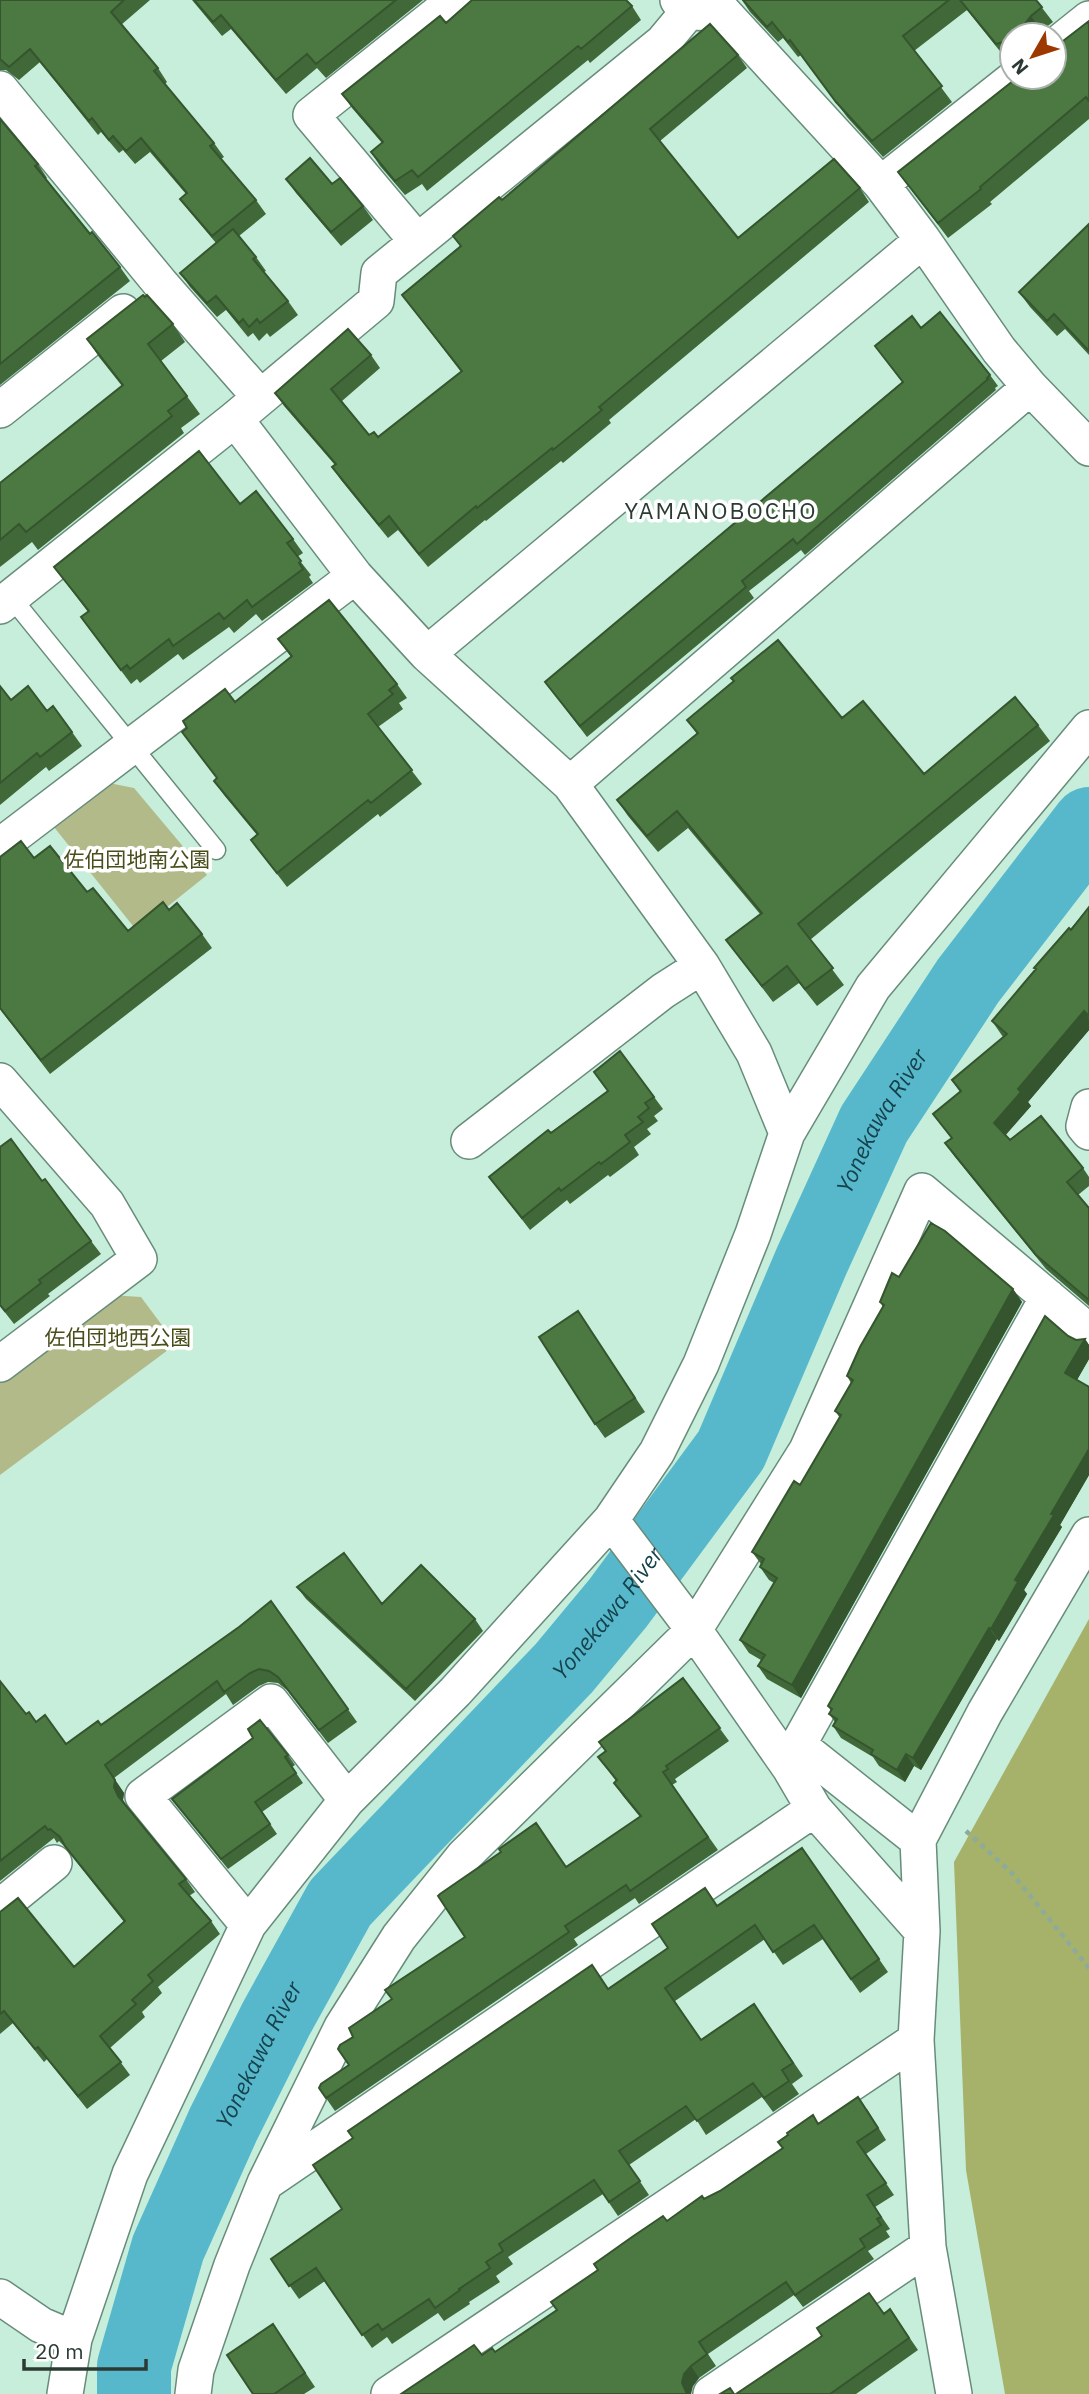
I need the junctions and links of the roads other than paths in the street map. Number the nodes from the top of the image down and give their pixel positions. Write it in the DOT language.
graph roads {
  1 [pos="455,0"];
  2 [pos="683,6"];
  3 [pos="1089,19"];
  4 [pos="1068,36"];
  5 [pos="0,89"];
  6 [pos="998,91"];
  7 [pos="881,184"];
  8 [pos="923,240"];
  9 [pos="417,241"];
  10 [pos="160,283"];
  11 [pos="1030,387"];
  12 [pos="247,408"];
  13 [pos="0,410"];
  14 [pos="1089,448"];
  15 [pos="355,576"];
  16 [pos="10,607"];
  17 [pos="426,654"];
  18 [pos="1089,728"];
  19 [pos="132,746"];
  20 [pos="570,785"];
  21 [pos="0,846"];
  22 [pos="216,850"];
  23 [pos="702,966"];
  24 [pos="0,1081"];
  25 [pos="1089,1107"];
  26 [pos="1089,1132"];
  27 [pos="786,1133"];
  28 [pos="469,1141"];
  29 [pos="1048,1297"];
  30 [pos="1089,1332"];
  31 [pos="0,1364"];
  32 [pos="616,1527"];
  33 [pos="1089,1535"];
  34 [pos="687,1621"];
  35 [pos="794,1756"];
  36 [pos="347,1800"];
  37 [pos="814,1809"];
  38 [pos="918,1840"];
  39 [pos="54,1863"];
  40 [pos="0,1907"];
  41 [pos="248,1925"];
  42 [pos="922,1931"];
  43 [pos="916,2040"];
  44 [pos="265,2183"];
  45 [pos="928,2247"];
  46 [pos="0,2297"];
  47 [pos="74,2339"];
  48 [pos="65,2394"];
  49 [pos="193,2394"];
  50 [pos="389,2394"];
  51 [pos="711,2394"];
  52 [pos="954,2394"];
  1 -- 9 [label="street"];
  2 -- 7 [label="street"];
  2 -- 9 [label="street"];
  3 -- 4 [label="street"];
  5 -- 10 [label="street"];
  6 -- 7 [label="street"];
  7 -- 8 [label="street"];
  8 -- 11 [label="street"];
  8 -- 17 [label="street"];
  9 -- 12 [label="street"];
  10 -- 12 [label="street"];
  10 -- 13 [label="street"];
  11 -- 14 [label="street"];
  11 -- 20 [label="street"];
  12 -- 15 [label="street"];
  12 -- 16 [label="street"];
  15 -- 17 [label="street"];
  15 -- 19 [label="street"];
  16 -- 19 [label="lane"];
  17 -- 20 [label="street"];
  18 -- 27 [label="street"];
  19 -- 21 [label="street"];
  19 -- 22 [label="lane"];
  20 -- 23 [label="street"];
  23 -- 27 [label="street"];
  23 -- 28 [label="street"];
  24 -- 31 [label="street"];
  25 -- 26 [label="street"];
  27 -- 32 [label="street"];
  29 -- 30 [label="street"];
  29 -- 34 [label="street"];
  29 -- 35 [label="street"];
  32 -- 34 [label="street"];
  32 -- 36 [label="street"];
  33 -- 38 [label="street"];
  34 -- 35 [label="street"];
  34 -- 44 [label="street"];
  35 -- 37 [label="street"];
  35 -- 38 [label="street"];
  36 -- 41 [label="street"];
  36 -- 41 [label="street"];
  37 -- 42 [label="street"];
  37 -- 44 [label="street"];
  38 -- 42 [label="street"];
  39 -- 40 [label="street"];
  41 -- 47 [label="street"];
  42 -- 43 [label="street"];
  43 -- 45 [label="street"];
  43 -- 50 [label="street"];
  44 -- 49 [label="street"];
  45 -- 51 [label="street"];
  45 -- 52 [label="street"];
  46 -- 47 [label="street"];
  47 -- 48 [label="street"];
}
